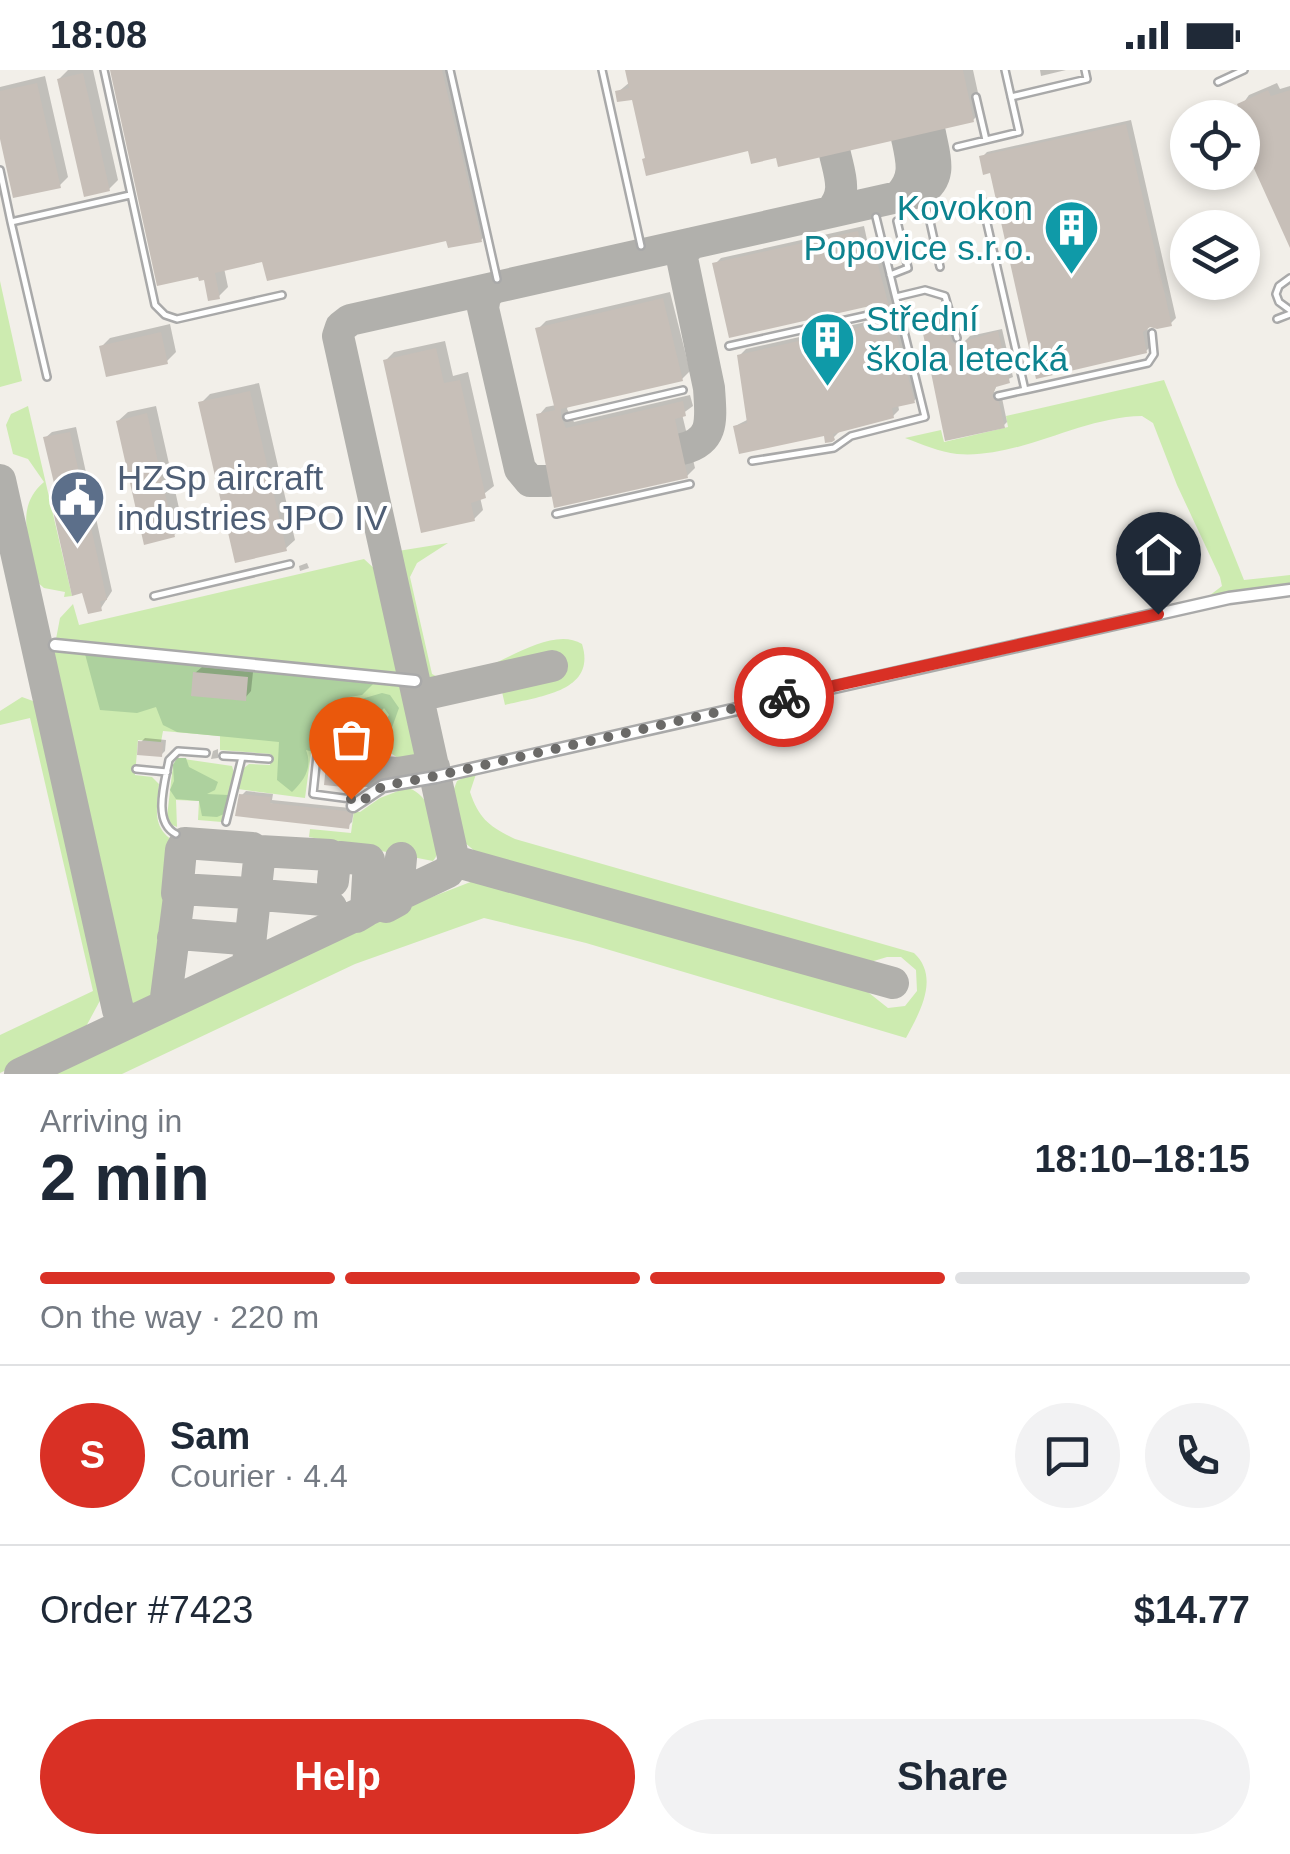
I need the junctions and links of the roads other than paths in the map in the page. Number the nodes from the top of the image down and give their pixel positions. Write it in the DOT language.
graph roads {
  1 [pos="104,70"];
  2 [pos="450,70"];
  3 [pos="602,70"];
  4 [pos="1005,70"];
  5 [pos="1085,70"];
  6 [pos="1244,70"];
  7 [pos="1218,82"];
  8 [pos="976,96"];
  9 [pos="1011,97"];
  10 [pos="986,140"];
  11 [pos="958,147"];
  12 [pos="0,170"];
  13 [pos="130,195"];
  14 [pos="981,197"];
  15 [pos="927,208"];
  16 [pos="876,217"];
  17 [pos="897,221"];
  18 [pos="12,222"];
  19 [pos="642,246"];
  20 [pos="940,267"];
  21 [pos="890,275"];
  22 [pos="1290,278"];
  23 [pos="497,280"];
  24 [pos="282,296"];
  25 [pos="896,297"];
  26 [pos="1290,312"];
  27 [pos="872,314"];
  28 [pos="1278,319"];
  29 [pos="1152,333"];
  30 [pos="958,338"];
  31 [pos="729,346"];
  32 [pos="47,377"];
  33 [pos="683,390"];
  34 [pos="1025,390"];
  35 [pos="998,396"];
  36 [pos="567,417"];
  37 [pos="752,461"];
  38 [pos="690,484"];
  39 [pos="556,514"];
  40 [pos="290,564"];
  41 [pos="1290,590"];
  42 [pos="154,596"];
  43 [pos="54,644"];
  44 [pos="415,681"];
  45 [pos="206,753"];
  46 [pos="223,756"];
  47 [pos="317,756"];
  48 [pos="242,758"];
  49 [pos="269,759"];
  50 [pos="136,769"];
  51 [pos="167,772"];
  52 [pos="355,805"];
  53 [pos="226,822"];
  54 [pos="176,834"];
  1 -- 13 [label="lane"];
  2 -- 23 [label="lane"];
  3 -- 19 [label="lane"];
  4 -- 9 [label="lane"];
  5 -- 9 [label="lane"];
  6 -- 7 [label="lane"];
  8 -- 10 [label="lane"];
  9 -- 10 [label="lane"];
  10 -- 11 [label="lane"];
  12 -- 18 [label="lane"];
  13 -- 18 [label="lane"];
  13 -- 24 [label="lane"];
  14 -- 34 [label="lane"];
  15 -- 20 [label="lane"];
  16 -- 21 [label="lane"];
  17 -- 21 [label="lane"];
  18 -- 32 [label="lane"];
  21 -- 25 [label="lane"];
  22 -- 26 [label="lane"];
  25 -- 30 [label="lane"];
  25 -- 37 [label="lane"];
  26 -- 28 [label="lane"];
  27 -- 31 [label="lane"];
  29 -- 34 [label="lane"];
  33 -- 36 [label="lane"];
  34 -- 35 [label="lane"];
  38 -- 39 [label="lane"];
  40 -- 42 [label="lane"];
  41 -- 52 [label="street"];
  43 -- 44 [label="street"];
  45 -- 51 [label="lane"];
  46 -- 48 [label="lane"];
  47 -- 52 [label="lane"];
  48 -- 49 [label="lane"];
  48 -- 53 [label="lane"];
  50 -- 51 [label="lane"];
  51 -- 54 [label="lane"];
}
